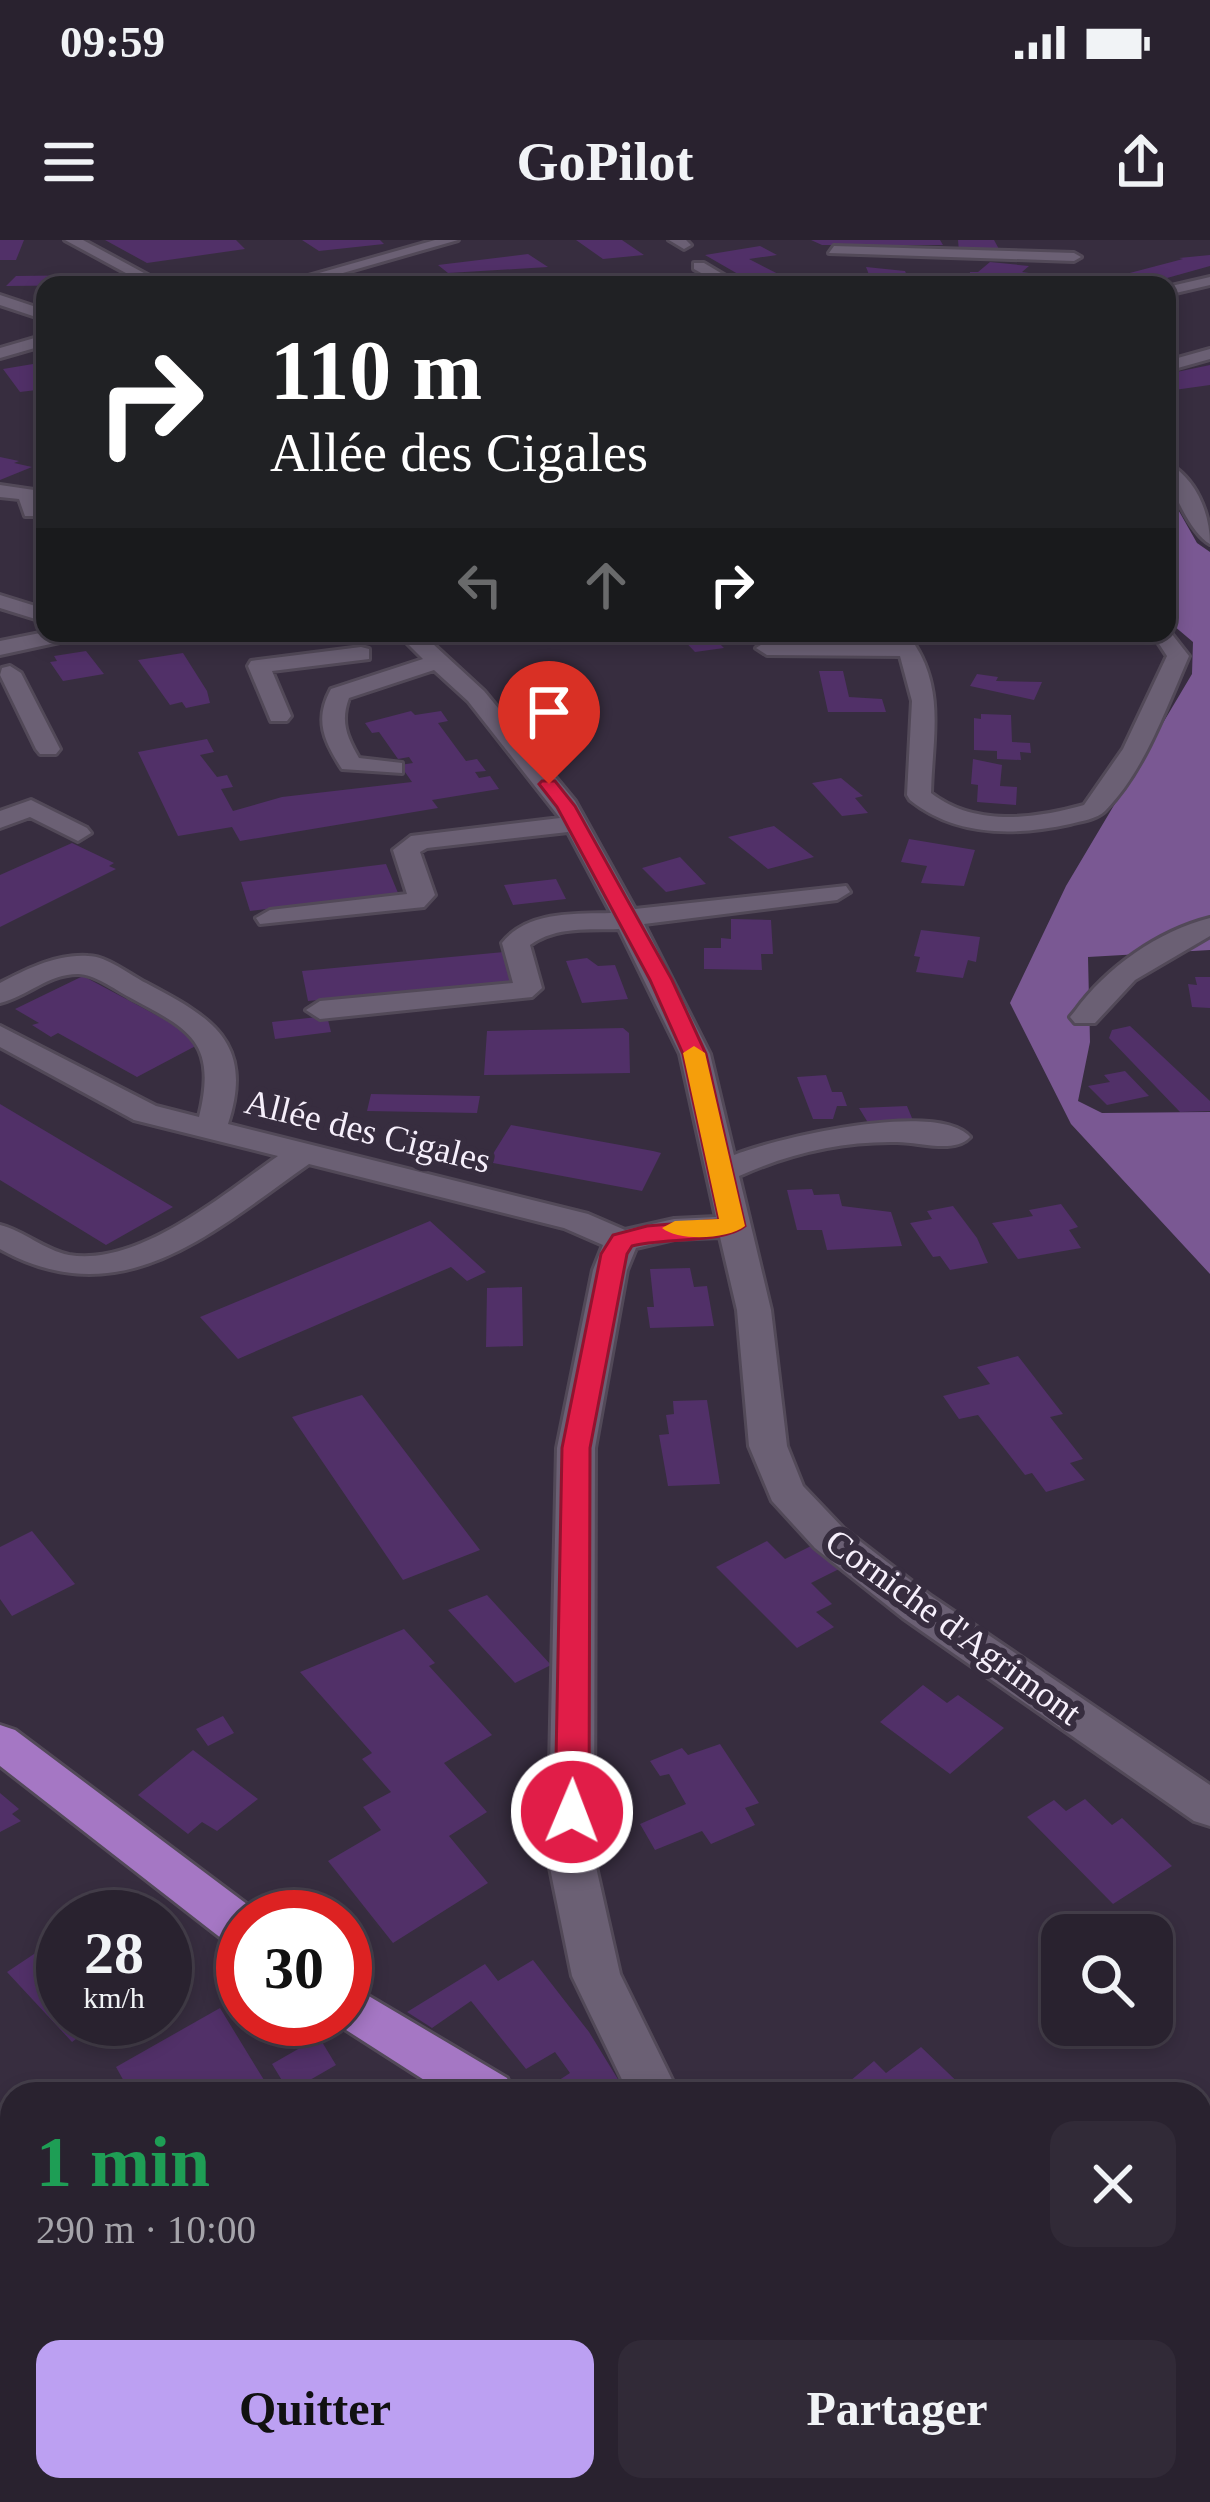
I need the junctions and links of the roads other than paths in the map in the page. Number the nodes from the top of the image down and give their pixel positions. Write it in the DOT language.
graph roads {
  1 [pos="72,240"];
  2 [pos="451,240"];
  3 [pos="1090,240"];
  4 [pos="834,250"];
  5 [pos="1074,257"];
  6 [pos="167,266"];
  7 [pos="699,266"];
  8 [pos="132,271"];
  9 [pos="1060,271"];
  10 [pos="142,276"];
  11 [pos="320,276"];
  12 [pos="717,276"];
  13 [pos="1210,281"];
  14 [pos="1176,289"];
  15 [pos="0,300"];
  16 [pos="36,312"];
  17 [pos="36,348"];
  18 [pos="1210,354"];
  19 [pos="0,355"];
  20 [pos="1176,363"];
  21 [pos="1176,479"];
  22 [pos="0,491"];
  23 [pos="32,512"];
  24 [pos="1210,538"];
  25 [pos="0,601"];
  26 [pos="36,613"];
  27 [pos="36,640"];
  28 [pos="418,642"];
  29 [pos="1169,642"];
  30 [pos="0,648"];
  31 [pos="767,648"];
  32 [pos="361,654"];
  33 [pos="438,661"];
  34 [pos="10,673"];
  35 [pos="382,677"];
  36 [pos="265,686"];
  37 [pos="12,701"];
  38 [pos="279,716"];
  39 [pos="48,749"];
  40 [pos="392,768"];
  41 [pos="0,820"];
  42 [pos="574,824"];
  43 [pos="78,833"];
  44 [pos="837,892"];
  45 [pos="270,918"];
  46 [pos="626,919"];
  47 [pos="1210,926"];
  48 [pos="0,994"];
  49 [pos="320,1010"];
  50 [pos="1085,1017"];
  51 [pos="0,1035"];
  52 [pos="210,1131"];
  53 [pos="953,1137"];
  54 [pos="303,1153"];
  55 [pos="722,1172"];
  56 [pos="733,1226"];
  57 [pos="0,1235"];
  58 [pos="622,1241"];
  59 [pos="0,1742"];
  60 [pos="1210,1808"];
  61 [pos="216,1907"];
  62 [pos="372,2020"];
  63 [pos="470,2082"];
  64 [pos="648,2082"];
  1 -- 8 [label="street"];
  2 -- 11 [label="street"];
  3 -- 5 [label="street"];
  4 -- 5 [label="street"];
  5 -- 9 [label="street"];
  6 -- 8 [label="street"];
  7 -- 12 [label="street"];
  8 -- 10 [label="street"];
  13 -- 14 [label="street"];
  15 -- 16 [label="street"];
  17 -- 19 [label="street"];
  18 -- 20 [label="street"];
  21 -- 24 [label="street"];
  22 -- 23 [label="street"];
  25 -- 26 [label="street"];
  27 -- 30 [label="street"];
  28 -- 33 [label="street, Corniche d'Agrimont"];
  29 -- 31 [label="street"];
  32 -- 36 [label="street"];
  33 -- 35 [label="street"];
  33 -- 42 [label="street, Corniche d'Agrimont"];
  34 -- 37 [label="street"];
  35 -- 36 [label="street"];
  35 -- 40 [label="street"];
  36 -- 38 [label="street"];
  37 -- 39 [label="street"];
  41 -- 43 [label="street"];
  42 -- 45 [label="street"];
  42 -- 46 [label="street, Corniche d'Agrimont"];
  44 -- 46 [label="street"];
  46 -- 49 [label="street"];
  46 -- 55 [label="street, Corniche d'Agrimont"];
  47 -- 50 [label="street"];
  48 -- 52 [label="street"];
  51 -- 52 [label="street, Allée des Cigales"];
  52 -- 54 [label="street, Allée des Cigales"];
  53 -- 55 [label="street"];
  54 -- 57 [label="street"];
  54 -- 58 [label="street, Allée des Cigales"];
  55 -- 56 [label="street, Corniche d'Agrimont"];
  56 -- 58 [label="street"];
  56 -- 60 [label="street, Corniche d'Agrimont"];
  58 -- 64 [label="street"];
  59 -- 61 [label="main road"];
  62 -- 63 [label="main road"];
}
